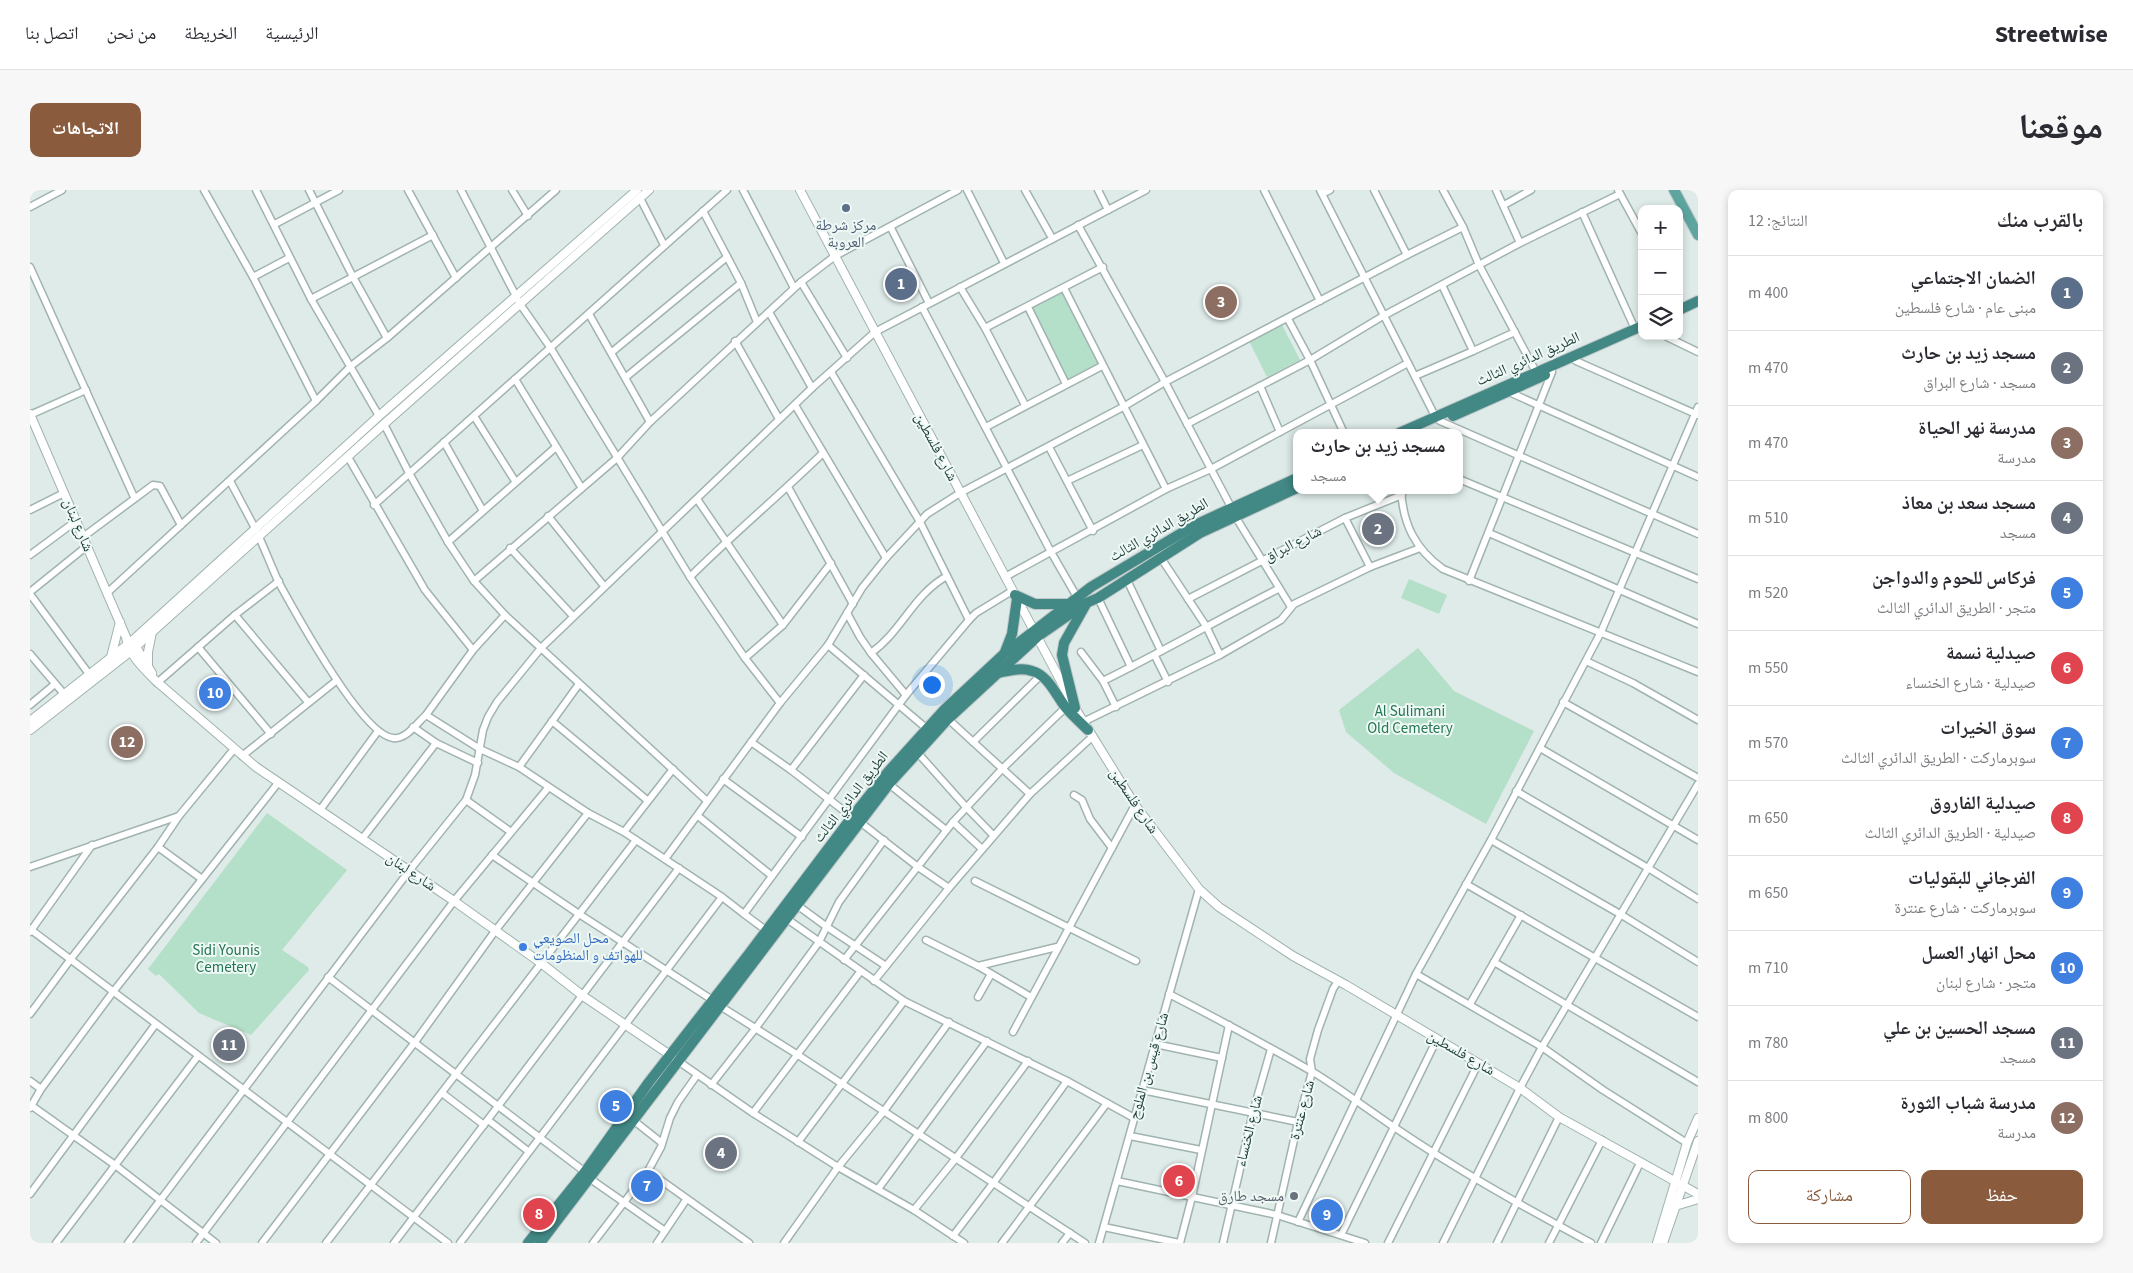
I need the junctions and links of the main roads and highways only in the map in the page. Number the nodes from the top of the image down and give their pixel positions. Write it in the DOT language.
graph roads {
  1 [pos="1674,190"];
  2 [pos="1698,235"];
  3 [pos="1698,301"];
  4 [pos="1698,308"];
  5 [pos="1683,309"];
  6 [pos="1683,310"];
  7 [pos="1638,330"];
  8 [pos="1638,330"];
  9 [pos="1438,419"];
  10 [pos="1409,429"];
  11 [pos="1422,429"];
  12 [pos="1293,480"];
  13 [pos="1293,490"];
  14 [pos="1233,512"];
  15 [pos="1082,600"];
  16 [pos="1068,604"];
  17 [pos="1035,633"];
  18 [pos="1004,654"];
  19 [pos="996,673"];
  20 [pos="1070,708"];
  21 [pos="1088,730"];
  22 [pos="856,819"];
  23 [pos="717,1004"];
  24 [pos="675,1058"];
  25 [pos="587,1175"];
  26 [pos="528,1243"];
  27 [pos="540,1243"];
  1 -- 2 [label="main road"];
  3 -- 5 [label="highway"];
  4 -- 6 [label="highway"];
  7 -- 9 [label="highway, الطريق الدائري الثالث"];
  8 -- 9 [label="highway, الطريق الدائري الثالث"];
  9 -- 10 [label="highway, الطريق الدائري الثالث"];
  9 -- 11 [label="highway, الطريق الدائري الثالث"];
  12 -- 14 [label="highway, الطريق الدائري الثالث"];
  13 -- 14 [label="highway, الطريق الدائري الثالث"];
  14 -- 15 [label="highway, الطريق الدائري الثالث"];
  14 -- 15 [label="highway, الطريق الدائري الثالث"];
  15 -- 16 [label="highway, الطريق الدائري الثالث"];
  15 -- 17 [label="highway, الطريق الدائري الثالث"];
  15 -- 20 [label="highway"];
  16 -- 17 [label="highway, الطريق الدائري الثالث"];
  16 -- 18 [label="highway"];
  17 -- 18 [label="highway, الطريق الدائري الثالث"];
  17 -- 19 [label="highway, الطريق الدائري الثالث"];
  18 -- 22 [label="highway, الطريق الدائري الثالث"];
  19 -- 20 [label="highway"];
  19 -- 22 [label="highway, الطريق الدائري الثالث"];
  20 -- 21 [label="highway"];
  22 -- 23 [label="highway, الطريق الدائري الثالث"];
  22 -- 23 [label="highway, الطريق الدائري الثالث"];
  23 -- 24 [label="highway, الطريق الدائري الثالث"];
  24 -- 25 [label="highway, الطريق الدائري الثالث"];
  24 -- 25 [label="highway, الطريق الدائري الثالث"];
  25 -- 26 [label="highway, الطريق الدائري الثالث"];
  25 -- 27 [label="highway, الطريق الدائري الثالث"];
}
